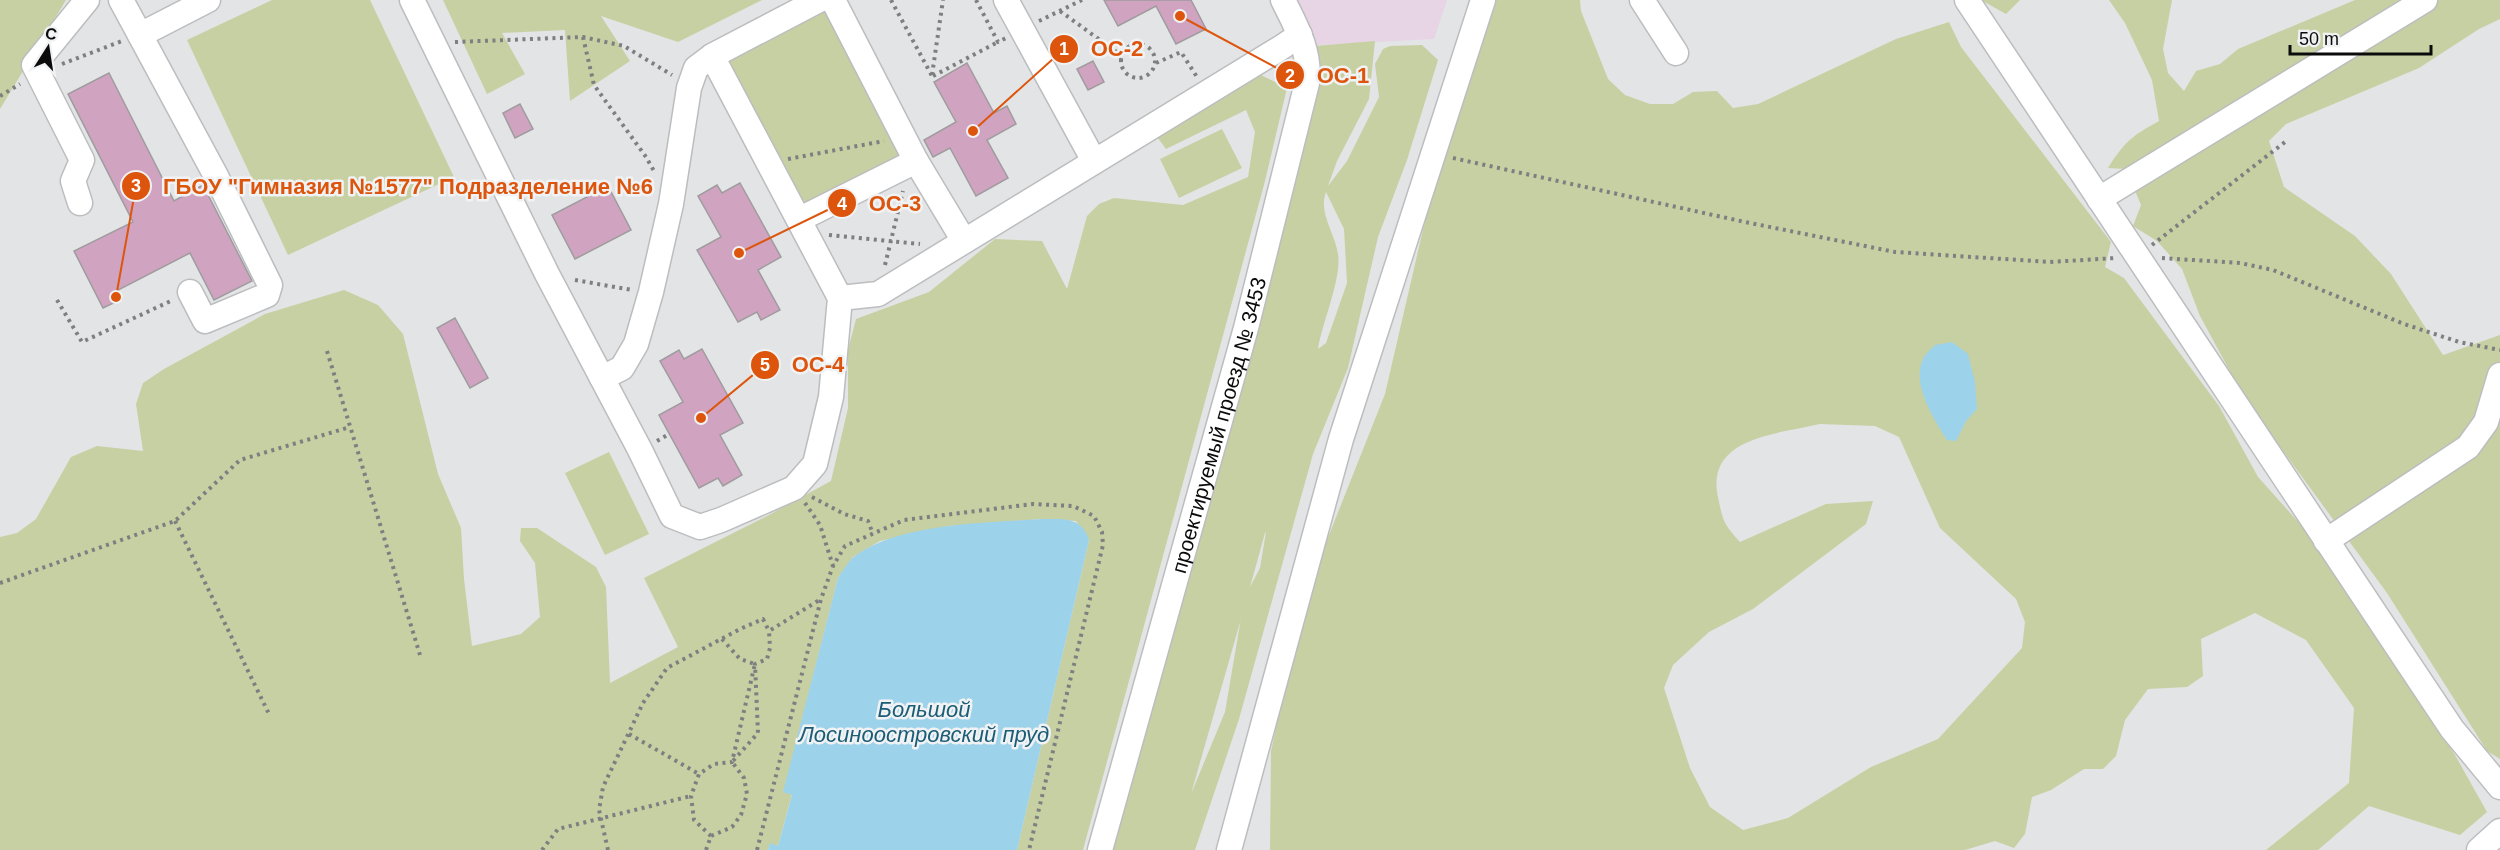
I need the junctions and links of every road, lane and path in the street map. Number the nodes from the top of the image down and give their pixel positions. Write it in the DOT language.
graph roads {
  1 [pos="87,0"];
  2 [pos="121,0"];
  3 [pos="208,0"];
  4 [pos="412,0"];
  5 [pos="819,0"];
  6 [pos="833,0"];
  7 [pos="891,0"];
  8 [pos="942,0"];
  9 [pos="1006,0"];
  10 [pos="1082,0"];
  11 [pos="1283,0"];
  12 [pos="1483,0"];
  13 [pos="1642,0"];
  14 [pos="1967,0"];
  15 [pos="2425,0"];
  16 [pos="1060,11"];
  17 [pos="1022,29"];
  18 [pos="140,35"];
  19 [pos="1300,35"];
  20 [pos="583,37"];
  21 [pos="998,42"];
  22 [pos="434,44"];
  23 [pos="1676,53"];
  24 [pos="712,56"];
  25 [pos="1122,56"];
  26 [pos="1156,63"];
  27 [pos="38,74"];
  28 [pos="932,76"];
  29 [pos="689,88"];
  30 [pos="1206,92"];
  31 [pos="0,96"];
  32 [pos="904,137"];
  33 [pos="2285,142"];
  34 [pos="1433,153"];
  35 [pos="1094,161"];
  36 [pos="769,162"];
  37 [pos="913,162"];
  38 [pos="2099,199"];
  39 [pos="80,203"];
  40 [pos="671,204"];
  41 [pos="803,226"];
  42 [pos="892,242"];
  43 [pos="958,244"];
  44 [pos="2137,256"];
  45 [pos="547,274"];
  46 [pos="190,292"];
  47 [pos="651,292"];
  48 [pos="869,294"];
  49 [pos="840,298"];
  50 [pos="57,300"];
  51 [pos="2500,350"];
  52 [pos="327,351"];
  53 [pos="2500,375"];
  54 [pos="602,378"];
  55 [pos="350,427"];
  56 [pos="794,488"];
  57 [pos="175,521"];
  58 [pos="873,534"];
  59 [pos="2326,541"];
  60 [pos="832,566"];
  61 [pos="0,583"];
  62 [pos="821,599"];
  63 [pos="769,631"];
  64 [pos="722,639"];
  65 [pos="420,655"];
  66 [pos="755,664"];
  67 [pos="270,716"];
  68 [pos="629,734"];
  69 [pos="732,762"];
  70 [pos="699,774"];
  71 [pos="2500,787"];
  72 [pos="691,796"];
  73 [pos="601,818"];
  74 [pos="2500,831"];
  75 [pos="711,836"];
  76 [pos="542,850"];
  77 [pos="608,850"];
  78 [pos="706,850"];
  79 [pos="757,850"];
  80 [pos="1029,850"];
  81 [pos="1100,850"];
  82 [pos="1229,850"];
  83 [pos="2479,850"];
  1 -- 27 [label="street"];
  2 -- 18 [label="street"];
  3 -- 18 [label="street"];
  4 -- 22 [label="street"];
  5 -- 24 [label="street"];
  6 -- 32 [label="street"];
  7 -- 28 [label="path"];
  8 -- 28 [label="path"];
  9 -- 17 [label="street"];
  10 -- 16 [label="path"];
  11 -- 19 [label="street, проектируемый проезд № 3453"];
  12 -- 34 [label="street"];
  13 -- 23 [label="street"];
  14 -- 38 [label="street"];
  15 -- 38 [label="street"];
  16 -- 17 [label="path"];
  16 -- 25 [label="path"];
  17 -- 35 [label="street"];
  18 -- 27 [label="path"];
  18 -- 46 [label="street"];
  19 -- 30 [label="street"];
  19 -- 81 [label="street, проектируемый проезд № 3453"];
  20 -- 22 [label="path"];
  20 -- 29 [label="path"];
  20 -- 40 [label="path"];
  21 -- 28 [label="path"];
  22 -- 45 [label="street"];
  24 -- 29 [label="street"];
  24 -- 36 [label="street"];
  25 -- 26 [label="path"];
  25 -- 26 [label="path"];
  26 -- 30 [label="path"];
  27 -- 31 [label="path"];
  27 -- 39 [label="street"];
  29 -- 40 [label="street"];
  30 -- 35 [label="street"];
  32 -- 36 [label="path"];
  32 -- 37 [label="street"];
  33 -- 44 [label="path"];
  34 -- 44 [label="path"];
  34 -- 82 [label="street"];
  35 -- 43 [label="street"];
  36 -- 41 [label="street"];
  37 -- 41 [label="street"];
  37 -- 42 [label="path"];
  37 -- 43 [label="street"];
  38 -- 44 [label="street"];
  40 -- 47 [label="street"];
  41 -- 42 [label="path"];
  41 -- 49 [label="street"];
  42 -- 43 [label="path"];
  42 -- 48 [label="path"];
  43 -- 48 [label="street"];
  44 -- 51 [label="path"];
  44 -- 59 [label="street"];
  45 -- 47 [label="path"];
  45 -- 54 [label="street"];
  46 -- 50 [label="path"];
  47 -- 54 [label="street"];
  48 -- 49 [label="street"];
  49 -- 56 [label="street"];
  52 -- 55 [label="path"];
  53 -- 59 [label="street"];
  54 -- 56 [label="street"];
  55 -- 57 [label="path"];
  55 -- 65 [label="path"];
  56 -- 58 [label="path"];
  56 -- 60 [label="path"];
  57 -- 61 [label="path"];
  57 -- 67 [label="path"];
  58 -- 60 [label="path"];
  58 -- 80 [label="path"];
  59 -- 71 [label="street"];
  60 -- 62 [label="path"];
  62 -- 63 [label="path"];
  62 -- 79 [label="path"];
  63 -- 64 [label="path"];
  63 -- 66 [label="path"];
  64 -- 66 [label="path"];
  64 -- 68 [label="path"];
  66 -- 69 [label="path"];
  66 -- 69 [label="path"];
  68 -- 70 [label="path"];
  68 -- 73 [label="path"];
  69 -- 70 [label="path"];
  69 -- 75 [label="path"];
  70 -- 72 [label="path"];
  72 -- 73 [label="path"];
  72 -- 75 [label="path"];
  73 -- 76 [label="path"];
  73 -- 77 [label="path"];
  74 -- 83 [label="street"];
  75 -- 78 [label="path"];
}
